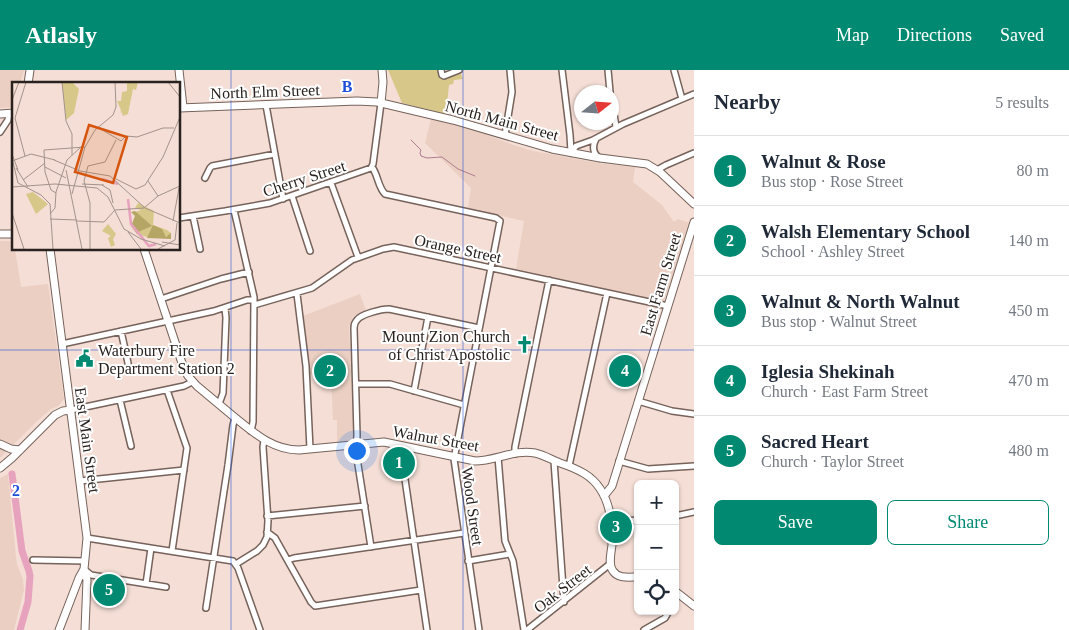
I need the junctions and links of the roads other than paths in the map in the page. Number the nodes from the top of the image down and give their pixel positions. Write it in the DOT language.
graph roads {
  1 [pos="382,70"];
  2 [pos="441,70"];
  3 [pos="459,70"];
  4 [pos="510,70"];
  5 [pos="562,70"];
  6 [pos="608,70"];
  7 [pos="674,70"];
  8 [pos="609,85"];
  9 [pos="180,88"];
  10 [pos="694,94"];
  11 [pos="682,99"];
  12 [pos="382,103"];
  13 [pos="266,104"];
  14 [pos="181,107"];
  15 [pos="12,113"];
  16 [pos="0,114"];
  17 [pos="619,126"];
  18 [pos="611,130"];
  19 [pos="0,132"];
  20 [pos="505,136"];
  21 [pos="597,138"];
  22 [pos="571,153"];
  23 [pos="694,153"];
  24 [pos="275,154"];
  25 [pos="600,158"];
  26 [pos="372,167"];
  27 [pos="658,170"];
  28 [pos="205,178"];
  29 [pos="331,183"];
  30 [pos="292,196"];
  31 [pos="283,199"];
  32 [pos="694,204"];
  33 [pos="234,210"];
  34 [pos="193,216"];
  35 [pos="180,218"];
  36 [pos="694,222"];
  37 [pos="200,249"];
  38 [pos="50,250"];
  39 [pos="144,250"];
  40 [pos="310,251"];
  41 [pos="358,257"];
  42 [pos="491,268"];
  43 [pos="249,272"];
  44 [pos="550,280"];
  45 [pos="607,293"];
  46 [pos="297,294"];
  47 [pos="161,299"];
  48 [pos="254,302"];
  49 [pos="668,306"];
  50 [pos="225,308"];
  51 [pos="428,317"];
  52 [pos="168,321"];
  53 [pos="479,328"];
  54 [pos="121,331"];
  55 [pos="62,344"];
  56 [pos="128,363"];
  57 [pos="192,382"];
  58 [pos="356,384"];
  59 [pos="167,390"];
  60 [pos="414,391"];
  61 [pos="120,400"];
  62 [pos="638,401"];
  63 [pos="219,404"];
  64 [pos="464,405"];
  65 [pos="71,410"];
  66 [pos="694,414"];
  67 [pos="235,418"];
  68 [pos="251,431"];
  69 [pos="264,440"];
  70 [pos="0,444"];
  71 [pos="357,444"];
  72 [pos="400,445"];
  73 [pos="130,446"];
  74 [pos="310,449"];
  75 [pos="20,450"];
  76 [pos="515,454"];
  77 [pos="498,457"];
  78 [pos="454,458"];
  79 [pos="554,461"];
  80 [pos="619,461"];
  81 [pos="569,466"];
  82 [pos="694,466"];
  83 [pos="0,468"];
  84 [pos="184,470"];
  85 [pos="80,481"];
  86 [pos="604,496"];
  87 [pos="365,506"];
  88 [pos="694,512"];
  89 [pos="679,515"];
  90 [pos="267,516"];
  91 [pos="634,520"];
  92 [pos="612,522"];
  93 [pos="267,532"];
  94 [pos="464,533"];
  95 [pos="87,538"];
  96 [pos="414,540"];
  97 [pos="371,547"];
  98 [pos="151,548"];
  99 [pos="172,551"];
  100 [pos="510,554"];
  101 [pos="213,557"];
  102 [pos="33,560"];
  103 [pos="288,560"];
  104 [pos="85,561"];
  105 [pos="468,561"];
  106 [pos="236,564"];
  107 [pos="610,564"];
  108 [pos="84,570"];
  109 [pos="634,577"];
  110 [pos="146,584"];
  111 [pos="166,587"];
  112 [pos="421,590"];
  113 [pos="679,594"];
  114 [pos="564,602"];
  115 [pos="694,606"];
  116 [pos="206,608"];
  117 [pos="666,615"];
  118 [pos="59,630"];
  119 [pos="85,630"];
  120 [pos="260,630"];
  121 [pos="428,630"];
  122 [pos="479,630"];
  123 [pos="524,630"];
  124 [pos="528,630"];
  125 [pos="644,630"];
  1 -- 12 [label="main road"];
  2 -- 3 [label="street"];
  4 -- 20 [label="street"];
  5 -- 22 [label="street"];
  6 -- 8 [label="street"];
  7 -- 11 [label="street"];
  9 -- 14 [label="main road"];
  10 -- 11 [label="street"];
  11 -- 17 [label="street"];
  12 -- 13 [label="main road, North Elm Street"];
  12 -- 20 [label="main road, North Main Street"];
  12 -- 26 [label="street"];
  13 -- 14 [label="main road, North Elm Street"];
  13 -- 24 [label="street"];
  15 -- 16 [label="main road"];
  15 -- 19 [label="street"];
  18 -- 21 [label="street"];
  20 -- 22 [label="main road, North Main Street"];
  21 -- 22 [label="street"];
  21 -- 25 [label="street"];
  22 -- 25 [label="main road, North Main Street"];
  23 -- 27 [label="street"];
  24 -- 28 [label="street"];
  24 -- 31 [label="street"];
  25 -- 27 [label="main road, North Main Street"];
  26 -- 29 [label="street, Cherry Street"];
  26 -- 42 [label="street, Wood Street"];
  27 -- 32 [label="main road, North Main Street"];
  29 -- 30 [label="street, Cherry Street"];
  29 -- 41 [label="street"];
  30 -- 31 [label="street, Cherry Street"];
  30 -- 40 [label="street"];
  31 -- 33 [label="street, Cherry Street"];
  33 -- 34 [label="street, Cherry Street"];
  33 -- 43 [label="street"];
  34 -- 35 [label="street, Cherry Street"];
  34 -- 37 [label="street"];
  36 -- 49 [label="main road, East Farm Street"];
  38 -- 55 [label="main road, East Main Street"];
  39 -- 47 [label="main road, Walnut Street"];
  41 -- 42 [label="street, Orange Street"];
  41 -- 46 [label="street, Orange Street"];
  42 -- 44 [label="street, Orange Street"];
  42 -- 53 [label="street, Wood Street"];
  43 -- 47 [label="street"];
  43 -- 48 [label="street"];
  44 -- 45 [label="street, Orange Street"];
  44 -- 76 [label="street"];
  45 -- 49 [label="street, Orange Street"];
  45 -- 81 [label="street"];
  46 -- 48 [label="street, Orange Street"];
  46 -- 74 [label="street"];
  47 -- 52 [label="main road, Walnut Street"];
  48 -- 50 [label="street, Orange Street"];
  48 -- 68 [label="street"];
  49 -- 62 [label="main road, East Farm Street"];
  50 -- 52 [label="street, Orange Street"];
  50 -- 63 [label="street"];
  51 -- 53 [label="street"];
  51 -- 58 [label="street"];
  51 -- 60 [label="street"];
  52 -- 54 [label="street, Orange Street"];
  52 -- 57 [label="main road, Walnut Street"];
  53 -- 64 [label="street, Wood Street"];
  54 -- 55 [label="street, Orange Street"];
  54 -- 56 [label="street"];
  55 -- 65 [label="main road, East Main Street"];
  57 -- 59 [label="street"];
  57 -- 63 [label="main road, Walnut Street"];
  58 -- 60 [label="street"];
  58 -- 71 [label="street"];
  59 -- 61 [label="street"];
  59 -- 84 [label="street"];
  60 -- 64 [label="street"];
  61 -- 65 [label="street"];
  61 -- 73 [label="street"];
  62 -- 66 [label="street"];
  62 -- 80 [label="main road, East Farm Street"];
  63 -- 67 [label="main road, Walnut Street"];
  64 -- 78 [label="street, Wood Street"];
  65 -- 75 [label="main road"];
  65 -- 85 [label="main road, East Main Street"];
  67 -- 68 [label="main road, Walnut Street"];
  67 -- 101 [label="street"];
  68 -- 69 [label="main road, Walnut Street"];
  69 -- 74 [label="main road, Walnut Street"];
  69 -- 90 [label="street"];
  70 -- 75 [label="main road"];
  71 -- 72 [label="main road, Walnut Street"];
  71 -- 74 [label="main road, Walnut Street"];
  71 -- 87 [label="street"];
  72 -- 78 [label="main road, Walnut Street"];
  72 -- 96 [label="street"];
  75 -- 83 [label="main road"];
  76 -- 77 [label="main road, Walnut Street"];
  76 -- 79 [label="main road, Walnut Street"];
  77 -- 78 [label="main road, Walnut Street"];
  77 -- 100 [label="street"];
  78 -- 94 [label="street, Wood Street"];
  79 -- 81 [label="main road, Walnut Street"];
  79 -- 114 [label="street"];
  80 -- 82 [label="street"];
  80 -- 86 [label="main road, East Farm Street"];
  81 -- 86 [label="main road, Walnut Street"];
  84 -- 85 [label="street"];
  84 -- 99 [label="street"];
  85 -- 95 [label="main road, East Main Street"];
  86 -- 92 [label="main road, Walnut Street"];
  87 -- 90 [label="street"];
  87 -- 97 [label="street"];
  88 -- 89 [label="street"];
  90 -- 93 [label="street"];
  91 -- 92 [label="street"];
  92 -- 107 [label="main road, Walnut Street"];
  93 -- 103 [label="street"];
  93 -- 106 [label="street"];
  94 -- 96 [label="street"];
  94 -- 105 [label="street, Wood Street"];
  95 -- 98 [label="street"];
  95 -- 104 [label="main road, East Main Street"];
  96 -- 97 [label="street"];
  96 -- 112 [label="street"];
  97 -- 103 [label="street"];
  98 -- 99 [label="street"];
  98 -- 110 [label="street"];
  99 -- 101 [label="street"];
  100 -- 105 [label="street"];
  100 -- 123 [label="street"];
  101 -- 106 [label="street"];
  101 -- 116 [label="street"];
  102 -- 104 [label="street"];
  103 -- 112 [label="street"];
  104 -- 108 [label="main road, East Main Street"];
  105 -- 122 [label="street, Wood Street"];
  106 -- 120 [label="street"];
  107 -- 109 [label="main road"];
  107 -- 114 [label="street, Oak Street"];
  108 -- 110 [label="street"];
  108 -- 118 [label="main road, East Main Street"];
  108 -- 119 [label="main road"];
  110 -- 111 [label="street"];
  112 -- 121 [label="street"];
  113 -- 115 [label="main road"];
  114 -- 124 [label="street, Oak Street"];
  117 -- 125 [label="street"];
}
